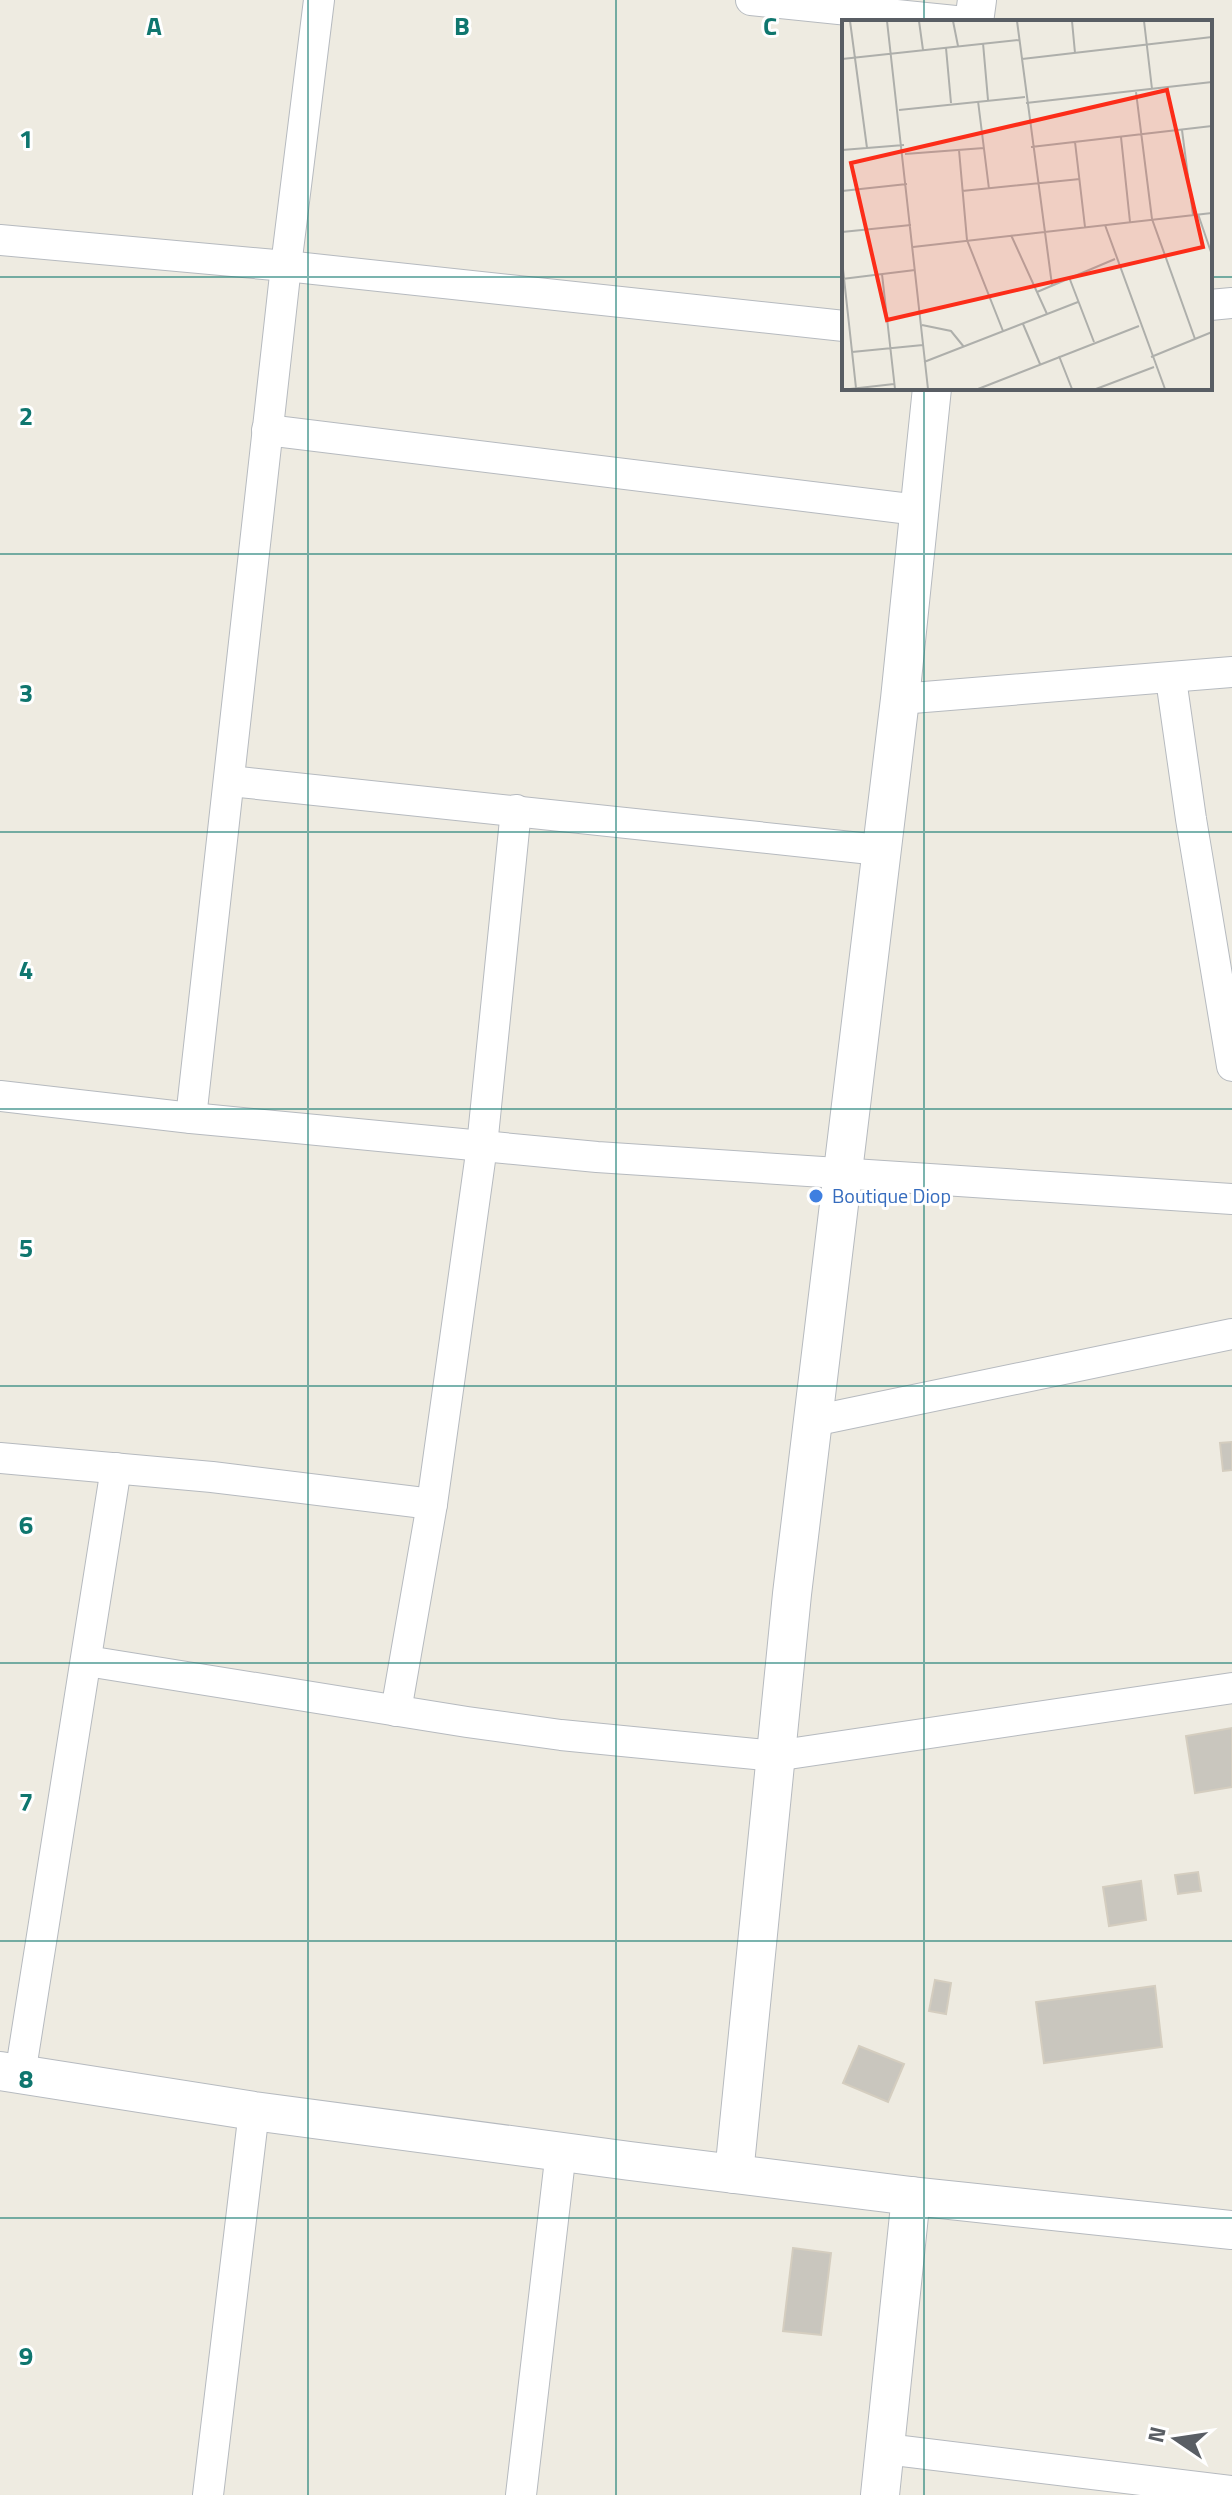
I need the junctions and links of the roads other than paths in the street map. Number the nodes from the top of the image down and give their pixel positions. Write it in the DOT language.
graph roads {
  1 [pos="319,0"];
  2 [pos="751,0"];
  3 [pos="977,0"];
  4 [pos="946,20"];
  5 [pos="974,20"];
  6 [pos="0,240"];
  7 [pos="286,266"];
  8 [pos="1232,303"];
  9 [pos="1212,305"];
  10 [pos="842,326"];
  11 [pos="932,390"];
  12 [pos="267,430"];
  13 [pos="918,510"];
  14 [pos="1232,672"];
  15 [pos="1171,679"];
  16 [pos="900,699"];
  17 [pos="230,781"];
  18 [pos="516,810"];
  19 [pos="880,850"];
  20 [pos="1231,1061"];
  21 [pos="0,1096"];
  22 [pos="191,1118"];
  23 [pos="482,1146"];
  24 [pos="843,1174"];
  25 [pos="1232,1199"];
  26 [pos="1232,1334"];
  27 [pos="813,1421"];
  28 [pos="0,1458"];
  29 [pos="116,1468"];
  30 [pos="432,1504"];
  31 [pos="87,1661"];
  32 [pos="1232,1688"];
  33 [pos="396,1711"];
  34 [pos="775,1756"];
  35 [pos="10,2073"];
  36 [pos="254,2111"];
  37 [pos="561,2151"];
  38 [pos="734,2174"];
  39 [pos="911,2196"];
  40 [pos="1232,2230"];
  41 [pos="886,2449"];
  42 [pos="1232,2491"];
  43 [pos="208,2495"];
  44 [pos="521,2495"];
  45 [pos="880,2495"];
  1 -- 7 [label="street"];
  2 -- 4 [label="street"];
  3 -- 5 [label="street"];
  6 -- 7 [label="street"];
  7 -- 10 [label="street"];
  7 -- 12 [label="street"];
  8 -- 9 [label="street"];
  11 -- 13 [label="street"];
  12 -- 13 [label="street"];
  12 -- 17 [label="street"];
  13 -- 16 [label="street"];
  14 -- 15 [label="street"];
  15 -- 16 [label="street"];
  15 -- 20 [label="street"];
  16 -- 19 [label="street"];
  17 -- 18 [label="street"];
  17 -- 22 [label="street"];
  18 -- 19 [label="street"];
  18 -- 23 [label="street"];
  19 -- 24 [label="street"];
  21 -- 22 [label="street"];
  22 -- 23 [label="street"];
  23 -- 24 [label="street"];
  23 -- 30 [label="street"];
  24 -- 25 [label="street"];
  24 -- 27 [label="street"];
  26 -- 27 [label="street"];
  27 -- 34 [label="street"];
  28 -- 29 [label="street"];
  29 -- 30 [label="street"];
  29 -- 31 [label="street"];
  30 -- 33 [label="street"];
  31 -- 33 [label="street"];
  31 -- 35 [label="street"];
  32 -- 34 [label="street"];
  33 -- 34 [label="street"];
  34 -- 38 [label="street"];
  35 -- 36 [label="street"];
  36 -- 37 [label="street"];
  36 -- 43 [label="street"];
  37 -- 38 [label="street"];
  37 -- 44 [label="street"];
  38 -- 39 [label="street"];
  39 -- 40 [label="street"];
  39 -- 41 [label="street"];
  41 -- 42 [label="street"];
  41 -- 45 [label="street"];
}
